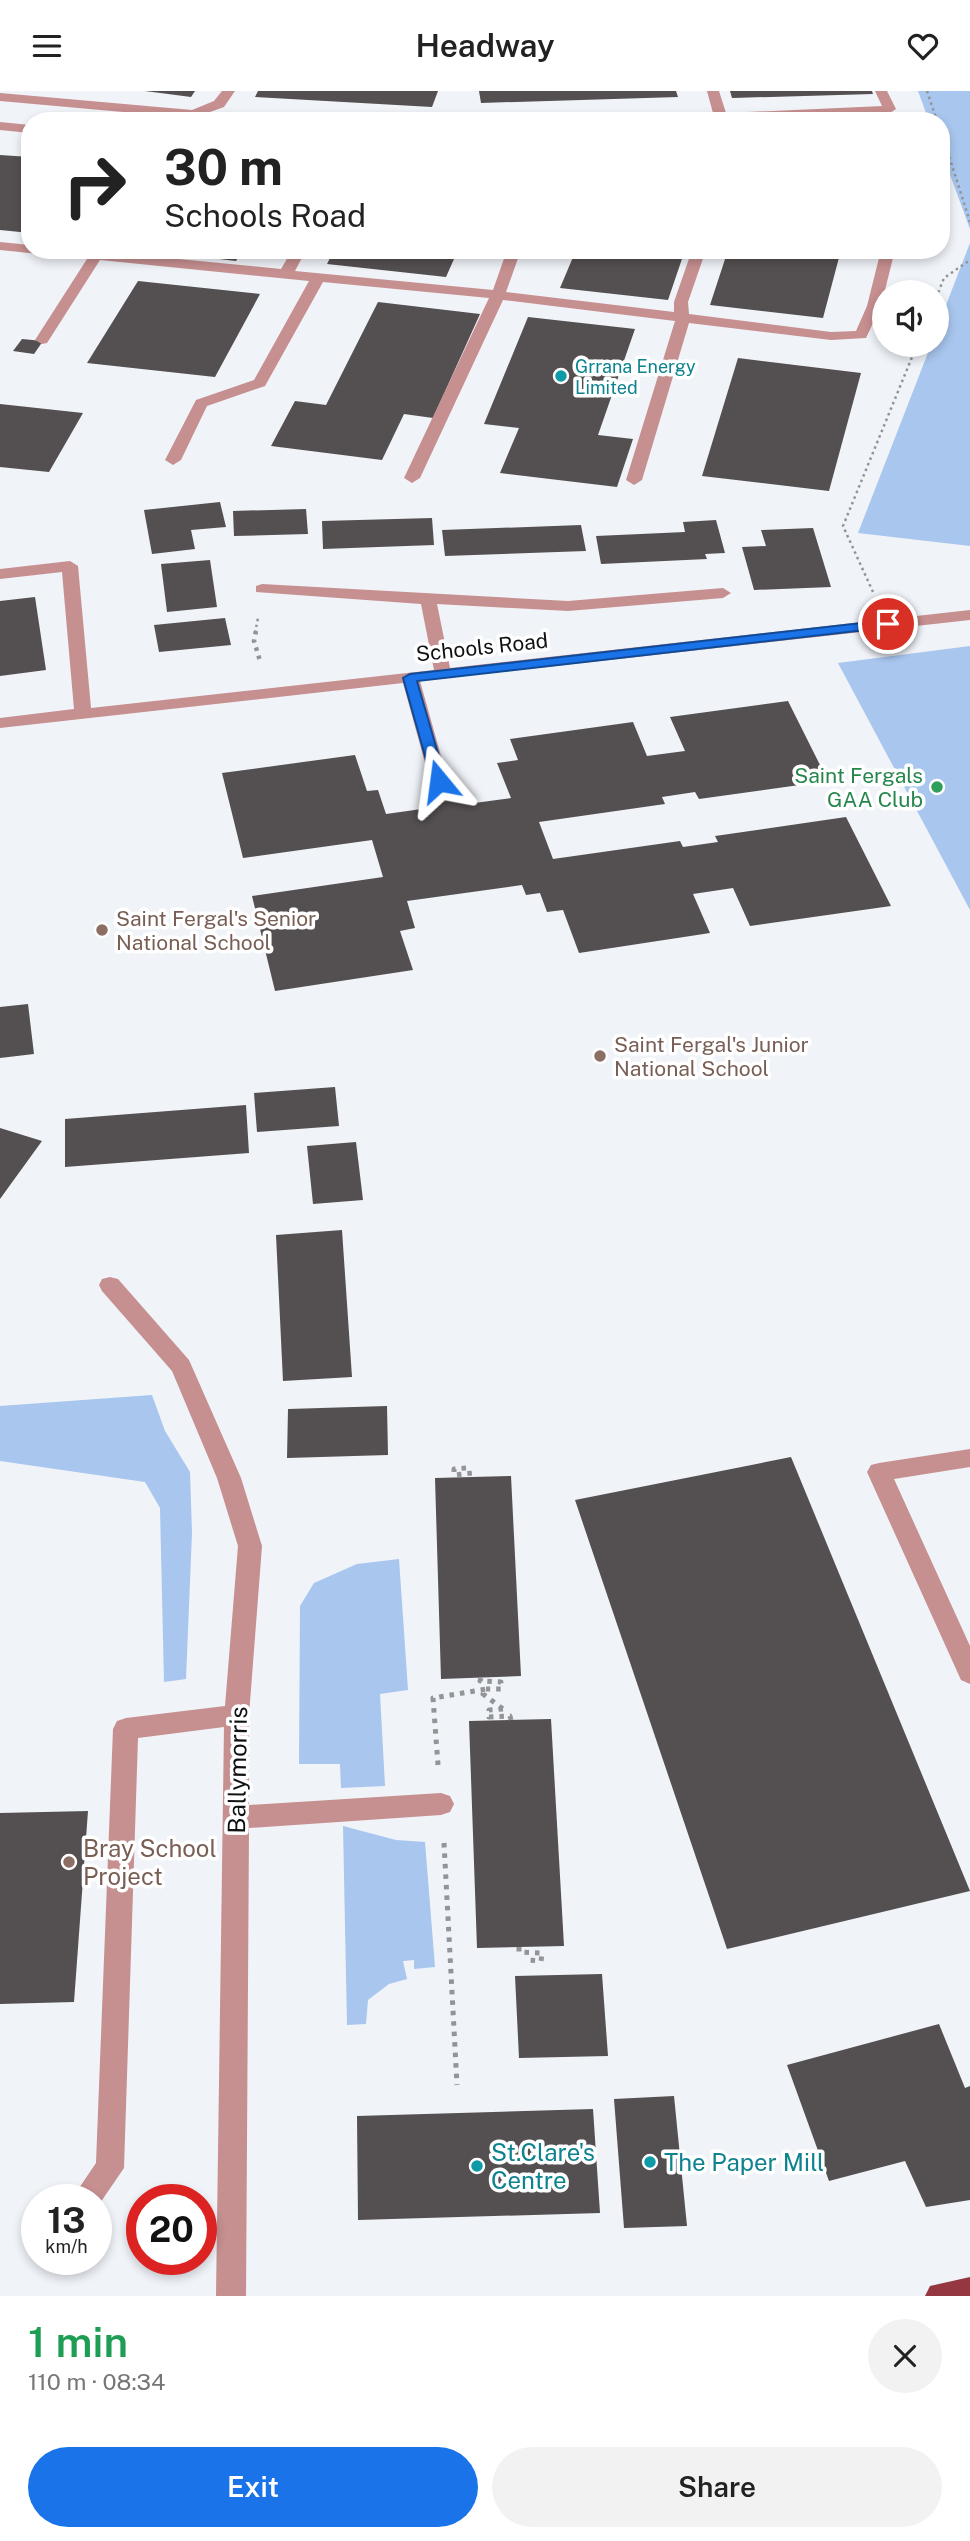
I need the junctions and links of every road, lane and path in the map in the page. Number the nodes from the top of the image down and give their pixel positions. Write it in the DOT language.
graph roads {
  1 [pos="229,91"];
  2 [pos="713,91"];
  3 [pos="881,91"];
  4 [pos="928,91"];
  5 [pos="0,97"];
  6 [pos="171,112"];
  7 [pos="199,112"];
  8 [pos="719,112"];
  9 [pos="891,112"];
  10 [pos="934,112"];
  11 [pos="0,125"];
  12 [pos="21,127"];
  13 [pos="950,159"];
  14 [pos="970,222"];
  15 [pos="0,246"];
  16 [pos="21,248"];
  17 [pos="88,259"];
  18 [pos="140,259"];
  19 [pos="294,259"];
  20 [pos="511,259"];
  21 [pos="696,259"];
  22 [pos="886,259"];
  23 [pos="970,260"];
  24 [pos="286,274"];
  25 [pos="318,278"];
  26 [pos="943,280"];
  27 [pos="498,295"];
  28 [pos="681,316"];
  29 [pos="42,340"];
  30 [pos="912,357"];
  31 [pos="173,460"];
  32 [pos="412,478"];
  33 [pos="635,480"];
  34 [pos="0,574"];
  35 [pos="262,589"];
  36 [pos="723,593"];
  37 [pos="428,599"];
  38 [pos="970,615"];
  39 [pos="888,624"];
  40 [pos="443,674"];
  41 [pos="410,678"];
  42 [pos="270,693"];
  43 [pos="83,714"];
  44 [pos="0,723"];
  45 [pos="439,781"];
  46 [pos="110,1285"];
  47 [pos="970,1458"];
  48 [pos="466,1468"];
  49 [pos="474,1476"];
  50 [pos="970,1673"];
  51 [pos="481,1678"];
  52 [pos="486,1689"];
  53 [pos="237,1715"];
  54 [pos="511,1720"];
  55 [pos="441,1804"];
  56 [pos="236,1817"];
  57 [pos="519,1947"];
  58 [pos="526,1960"];
  59 [pos="457,2085"];
  60 [pos="98,2184"];
  61 [pos="970,2292"];
  62 [pos="231,2296"];
  63 [pos="940,2296"];
  1 -- 7 [label="street"];
  2 -- 8 [label="street"];
  3 -- 9 [label="street"];
  4 -- 10 [label="path"];
  5 -- 6 [label="street"];
  11 -- 12 [label="street"];
  13 -- 14 [label="path"];
  15 -- 16 [label="street"];
  17 -- 29 [label="street"];
  18 -- 24 [label="street"];
  19 -- 24 [label="street"];
  20 -- 27 [label="street"];
  21 -- 28 [label="street"];
  22 -- 28 [label="street"];
  23 -- 26 [label="path"];
  24 -- 25 [label="street"];
  25 -- 27 [label="street"];
  25 -- 31 [label="street"];
  27 -- 28 [label="street"];
  27 -- 32 [label="street"];
  28 -- 33 [label="street"];
  30 -- 39 [label="path"];
  34 -- 43 [label="street"];
  35 -- 37 [label="street"];
  35 -- 42 [label="path"];
  36 -- 37 [label="street"];
  37 -- 40 [label="street"];
  38 -- 39 [label="street, Schools Road"];
  39 -- 40 [label="street, Schools Road"];
  40 -- 41 [label="street, Schools Road"];
  41 -- 42 [label="street, Schools Road"];
  41 -- 45 [label="street"];
  42 -- 43 [label="street, Schools Road"];
  43 -- 44 [label="street, Schools Road"];
  46 -- 53 [label="street, Ballymorris"];
  47 -- 50 [label="street"];
  48 -- 49 [label="path"];
  51 -- 52 [label="path"];
  52 -- 54 [label="path"];
  52 -- 55 [label="path"];
  53 -- 56 [label="street, Ballymorris"];
  53 -- 60 [label="street"];
  55 -- 56 [label="street"];
  55 -- 59 [label="path"];
  56 -- 62 [label="street, Ballymorris"];
  57 -- 58 [label="path"];
  61 -- 63 [label="main road"];
}
